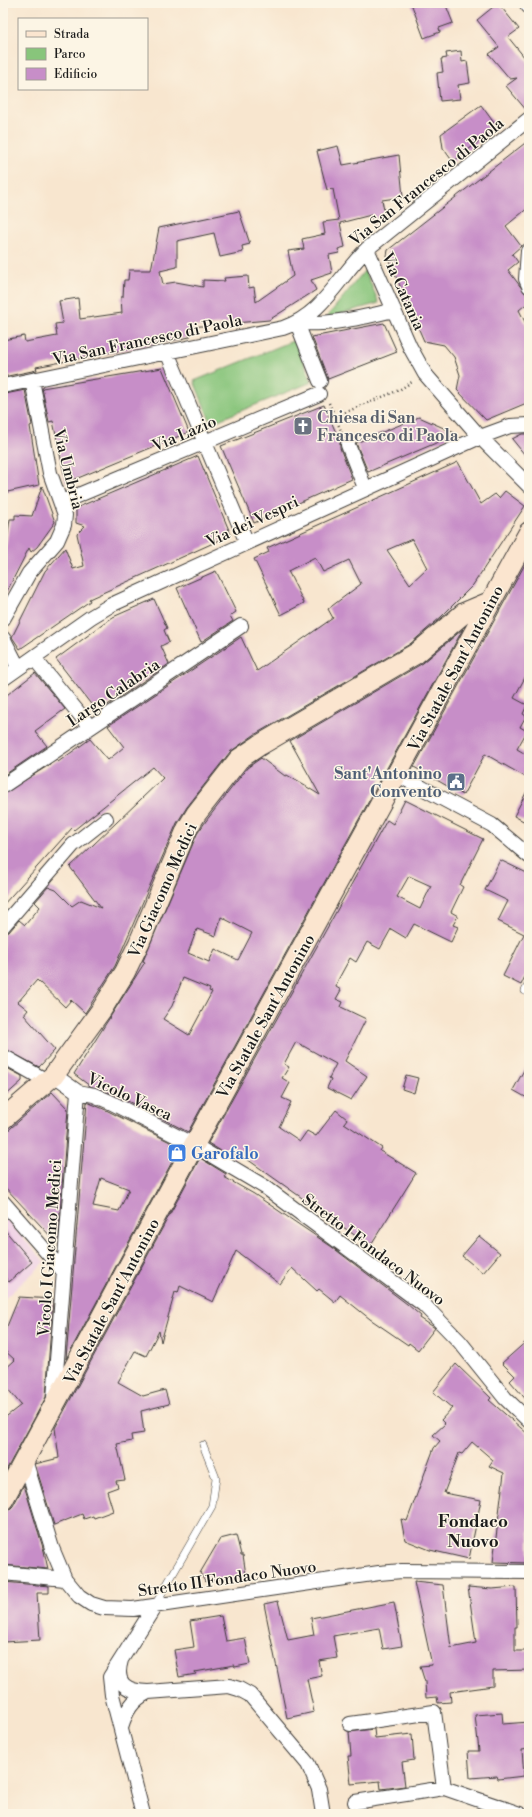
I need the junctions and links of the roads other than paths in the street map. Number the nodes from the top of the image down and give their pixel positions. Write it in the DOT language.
graph roads {
  1 [pos="526,3"];
  2 [pos="529,7"];
  3 [pos="529,119"];
  4 [pos="367,249"];
  5 [pos="528,251"];
  6 [pos="529,286"];
  7 [pos="394,310"];
  8 [pos="297,324"];
  9 [pos="166,352"];
  10 [pos="32,380"];
  11 [pos="3,386"];
  12 [pos="529,425"];
  13 [pos="480,437"];
  14 [pos="204,442"];
  15 [pos="348,445"];
  16 [pos="529,486"];
  17 [pos="366,488"];
  18 [pos="62,502"];
  19 [pos="529,532"];
  20 [pos="247,542"];
  21 [pos="490,602"];
  22 [pos="3,619"];
  23 [pos="241,626"];
  24 [pos="3,638"];
  25 [pos="34,658"];
  26 [pos="18,667"];
  27 [pos="3,679"];
  28 [pos="90,727"];
  29 [pos="398,775"];
  30 [pos="3,786"];
  31 [pos="106,819"];
  32 [pos="529,856"];
  33 [pos="3,926"];
  34 [pos="529,983"];
  35 [pos="525,991"];
  36 [pos="3,1056"];
  37 [pos="50,1078"];
  38 [pos="78,1092"];
  39 [pos="3,1119"];
  40 [pos="194,1145"];
  41 [pos="3,1202"];
  42 [pos="64,1272"];
  43 [pos="54,1407"];
  44 [pos="529,1421"];
  45 [pos="203,1445"];
  46 [pos="25,1460"];
  47 [pos="3,1500"];
  48 [pos="529,1572"];
  49 [pos="3,1573"];
  50 [pos="64,1579"];
  51 [pos="155,1606"];
  52 [pos="123,1654"];
  53 [pos="148,1692"];
  54 [pos="350,1724"];
  55 [pos="121,1727"];
  56 [pos="444,1788"];
  57 [pos="355,1802"];
  58 [pos="143,1814"];
  59 [pos="323,1814"];
  60 [pos="520,1814"];
  1 -- 2 [label="street"];
  3 -- 4 [label="street, Via San Francesco di Paola"];
  4 -- 7 [label="street, Via Catania"];
  4 -- 8 [label="street, Via San Francesco di Paola"];
  5 -- 6 [label="street"];
  7 -- 8 [label="street, Via San Francesco di Paola"];
  7 -- 13 [label="street, Via Catania"];
  8 -- 9 [label="street, Via San Francesco di Paola"];
  8 -- 14 [label="street, Via Lazio"];
  9 -- 10 [label="street, Via San Francesco di Paola"];
  9 -- 14 [label="street"];
  10 -- 11 [label="street, Via San Francesco di Paola"];
  10 -- 18 [label="street, Via Umbria"];
  12 -- 13 [label="street, Via dei Vespri"];
  13 -- 16 [label="street"];
  13 -- 17 [label="street, Via dei Vespri"];
  14 -- 18 [label="street, Via Lazio"];
  14 -- 20 [label="street"];
  15 -- 17 [label="street"];
  17 -- 20 [label="street, Via dei Vespri"];
  18 -- 22 [label="street, Via Umbria"];
  19 -- 21 [label="street, Via Statale Sant'Antonino"];
  20 -- 25 [label="street, Via dei Vespri"];
  21 -- 29 [label="street, Via Statale Sant'Antonino"];
  21 -- 37 [label="street, Via Giacomo Medici"];
  23 -- 28 [label="street, Largo Calabria"];
  24 -- 26 [label="street"];
  25 -- 26 [label="street, Via dei Vespri"];
  25 -- 28 [label="street"];
  26 -- 27 [label="street, Via dei Vespri"];
  28 -- 30 [label="street, Largo Calabria"];
  29 -- 32 [label="street"];
  29 -- 40 [label="street, Via Statale Sant'Antonino"];
  31 -- 33 [label="street"];
  34 -- 35 [label="lane"];
  36 -- 37 [label="street, Vicolo Vasca"];
  37 -- 38 [label="street, Vicolo Vasca"];
  37 -- 39 [label="street, Via Giacomo Medici"];
  38 -- 40 [label="street, Vicolo Vasca"];
  38 -- 42 [label="street, Vicolo I Giacomo Medici"];
  40 -- 43 [label="street, Via Statale Sant'Antonino"];
  40 -- 44 [label="street, Stretto I Fondaco Nuovo"];
  41 -- 42 [label="street"];
  42 -- 43 [label="street, Vicolo I Giacomo Medici"];
  43 -- 46 [label="street, Via Statale Sant'Antonino"];
  45 -- 51 [label="lane"];
  46 -- 47 [label="street, Via Statale Sant'Antonino"];
  46 -- 50 [label="street, Stretto II Fondaco Nuovo"];
  48 -- 51 [label="street, Stretto II Fondaco Nuovo"];
  49 -- 50 [label="street"];
  50 -- 51 [label="street, Stretto II Fondaco Nuovo"];
  51 -- 52 [label="street"];
  52 -- 53 [label="street"];
  52 -- 55 [label="street"];
  53 -- 55 [label="street"];
  53 -- 59 [label="street"];
  54 -- 56 [label="street"];
  55 -- 58 [label="street"];
  56 -- 57 [label="street"];
  56 -- 60 [label="street"];
}
